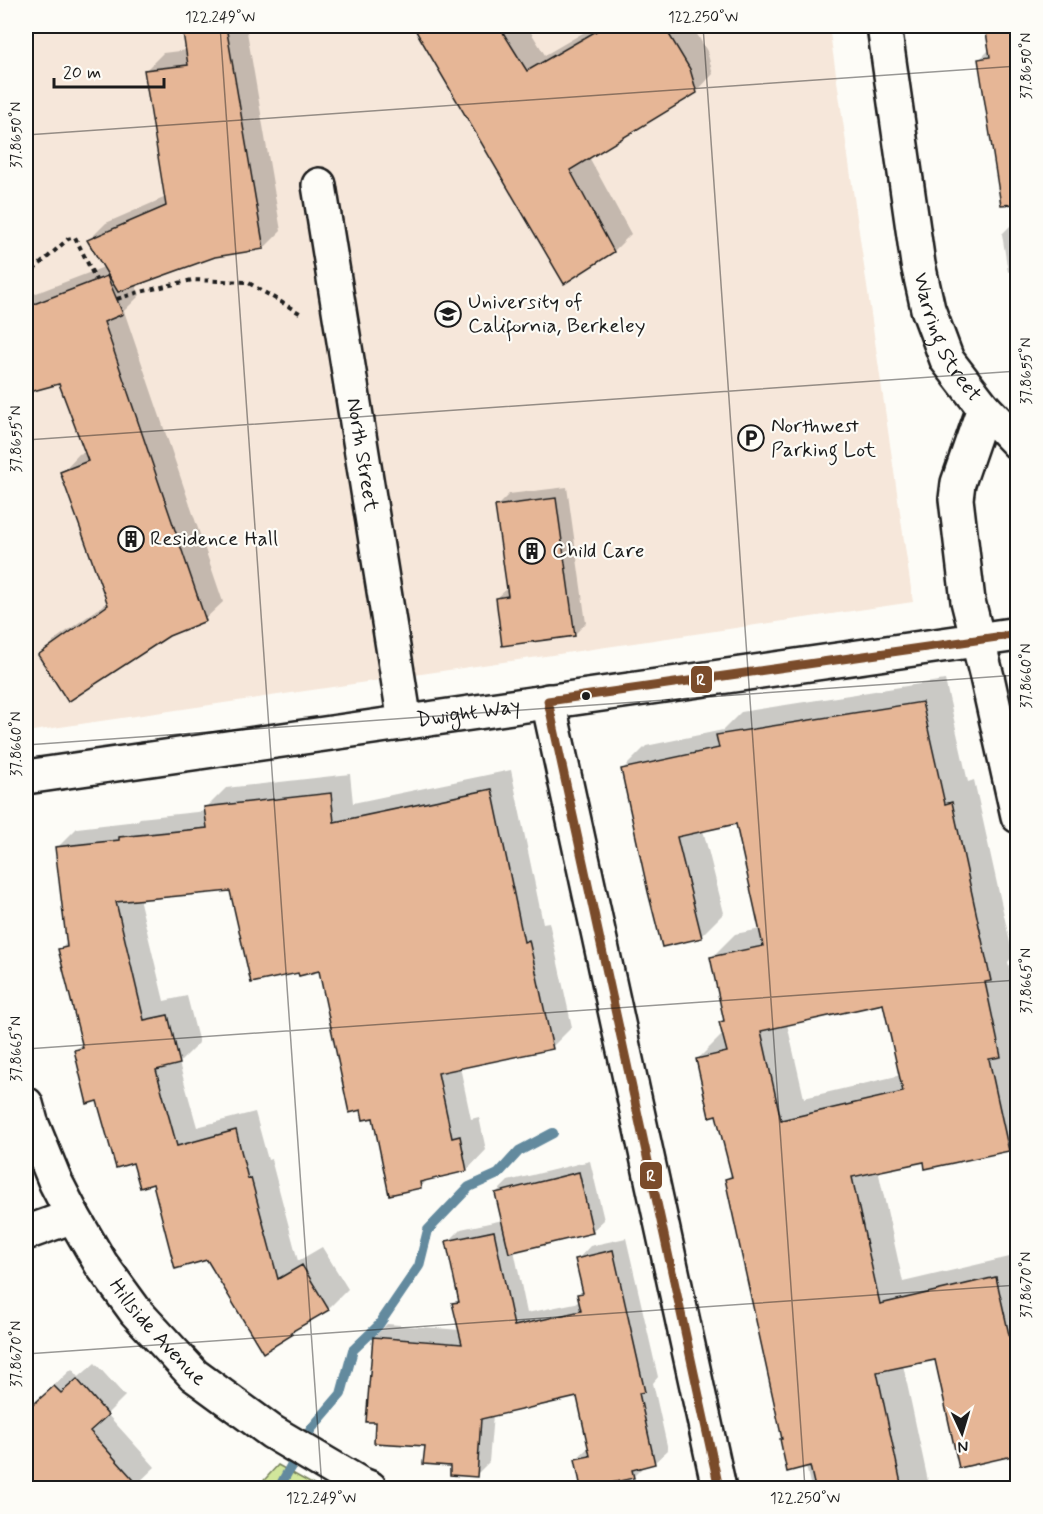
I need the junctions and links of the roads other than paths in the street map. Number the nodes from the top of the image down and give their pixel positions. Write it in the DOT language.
graph roads {
  1 [pos="884,26"];
  2 [pos="319,185"];
  3 [pos="984,408"];
  4 [pos="1017,443"];
  5 [pos="1017,634"];
  6 [pos="977,640"];
  7 [pos="548,701"];
  8 [pos="405,722"];
  9 [pos="26,777"];
  10 [pos="1017,816"];
  11 [pos="26,1104"];
  12 [pos="73,1216"];
  13 [pos="26,1233"];
  14 [pos="370,1488"];
  15 [pos="718,1488"];
  1 -- 3 [label="street, Warring Street"];
  2 -- 8 [label="street, North Street"];
  3 -- 4 [label="street"];
  3 -- 6 [label="street, Warring Street"];
  5 -- 6 [label="street, Dwight Way"];
  6 -- 7 [label="street, Dwight Way"];
  6 -- 10 [label="street, Warring Street"];
  7 -- 8 [label="street, Dwight Way"];
  7 -- 15 [label="street"];
  8 -- 9 [label="street, Dwight Way"];
  11 -- 12 [label="street, Hillside Avenue"];
  12 -- 13 [label="street"];
  12 -- 14 [label="street, Hillside Avenue"];
}
